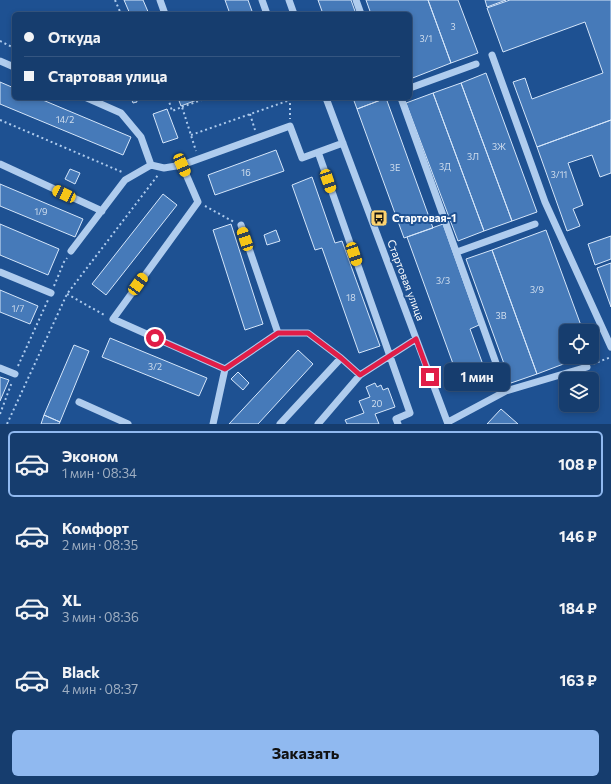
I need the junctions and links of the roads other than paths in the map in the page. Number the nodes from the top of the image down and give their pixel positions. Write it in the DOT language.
graph roads {
  1 [pos="160,0"];
  2 [pos="262,0"];
  3 [pos="289,0"];
  4 [pos="356,0"];
  5 [pos="164,12"];
  6 [pos="266,12"];
  7 [pos="293,12"];
  8 [pos="360,12"];
  9 [pos="492,55"];
  10 [pos="0,61"];
  11 [pos="476,64"];
  12 [pos="12,66"];
  13 [pos="412,87"];
  14 [pos="92,100"];
  15 [pos="327,100"];
  16 [pos="402,100"];
  17 [pos="343,143"];
  18 [pos="318,152"];
  19 [pos="0,164"];
  20 [pos="151,165"];
  21 [pos="182,165"];
  22 [pos="102,211"];
  23 [pos="535,224"];
  24 [pos="241,225"];
  25 [pos="71,251"];
  26 [pos="457,252"];
  27 [pos="0,272"];
  28 [pos="51,293"];
  29 [pos="278,333"];
  30 [pos="416,339"];
  31 [pos="611,346"];
  32 [pos="389,356"];
  33 [pos="341,358"];
  34 [pos="587,367"];
  35 [pos="0,368"];
  36 [pos="225,369"];
  37 [pos="15,374"];
  38 [pos="360,375"];
  39 [pos="506,391"];
  40 [pos="79,402"];
  41 [pos="448,423"];
  42 [pos="128,424"];
  43 [pos="213,424"];
  44 [pos="280,424"];
  45 [pos="318,424"];
  46 [pos="398,424"];
  1 -- 5 [label="street"];
  2 -- 6 [label="street"];
  3 -- 7 [label="street"];
  4 -- 8 [label="street"];
  9 -- 31 [label="street"];
  10 -- 12 [label="street"];
  11 -- 13 [label="street"];
  14 -- 20 [label="street"];
  15 -- 17 [label="street, Стартовая улица"];
  16 -- 26 [label="street"];
  17 -- 18 [label="street"];
  17 -- 30 [label="street, Стартовая улица"];
  18 -- 21 [label="street"];
  18 -- 32 [label="street"];
  19 -- 22 [label="street"];
  20 -- 21 [label="street"];
  20 -- 22 [label="street"];
  21 -- 36 [label="street"];
  22 -- 25 [label="street"];
  23 -- 26 [label="street"];
  24 -- 29 [label="street"];
  26 -- 39 [label="street"];
  27 -- 28 [label="street"];
  29 -- 33 [label="street"];
  29 -- 36 [label="street"];
  30 -- 32 [label="street"];
  30 -- 41 [label="street, Стартовая улица"];
  32 -- 38 [label="street"];
  32 -- 46 [label="street"];
  33 -- 38 [label="street"];
  33 -- 44 [label="street"];
  34 -- 39 [label="street"];
  35 -- 37 [label="street"];
  36 -- 43 [label="street"];
  38 -- 45 [label="street"];
  39 -- 41 [label="street"];
  40 -- 42 [label="street"];
}
